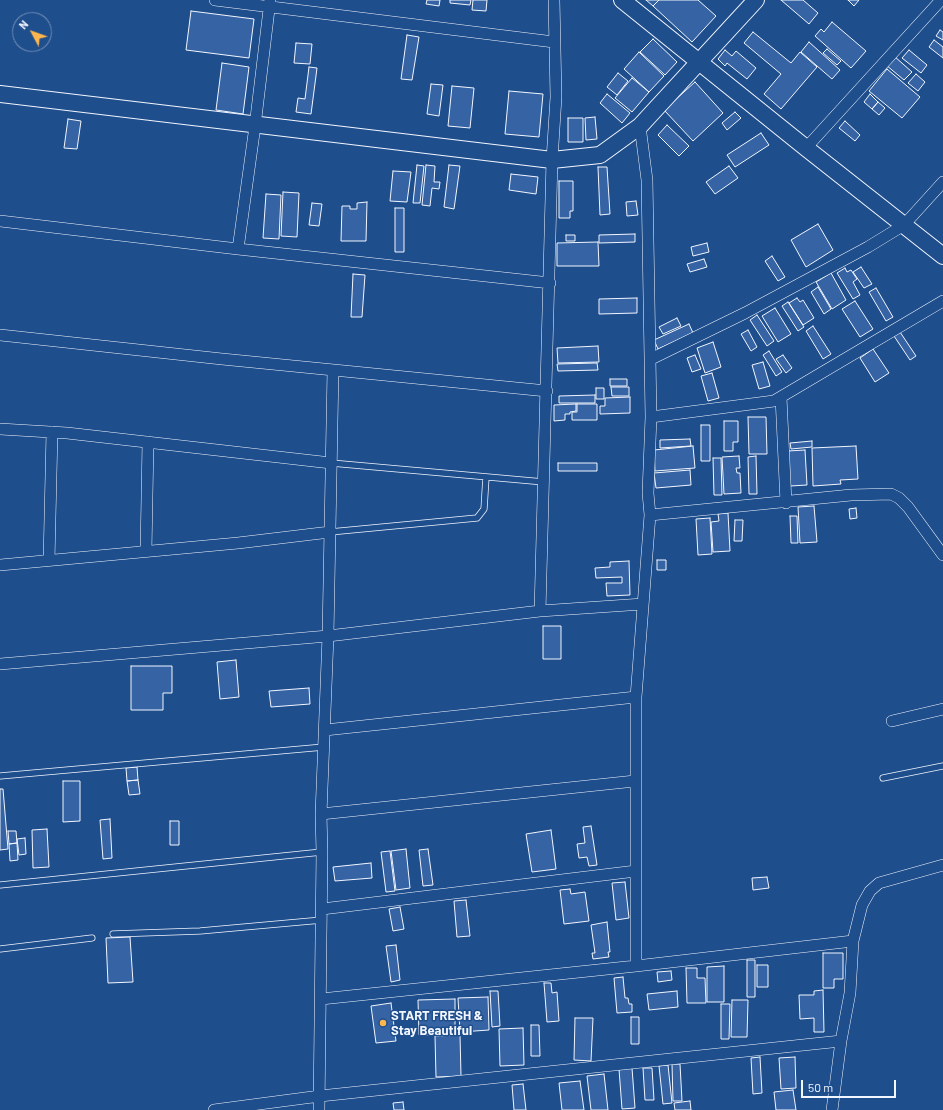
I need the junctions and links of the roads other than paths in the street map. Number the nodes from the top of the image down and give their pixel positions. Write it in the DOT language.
graph roads {
  1 [pos="215,0"];
  2 [pos="554,0"];
  3 [pos="622,0"];
  4 [pos="756,0"];
  5 [pos="940,0"];
  6 [pos="270,4"];
  7 [pos="554,42"];
  8 [pos="699,62"];
  9 [pos="0,94"];
  10 [pos="255,126"];
  11 [pos="640,126"];
  12 [pos="806,148"];
  13 [pos="552,160"];
  14 [pos="943,182"];
  15 [pos="0,221"];
  16 [pos="904,225"];
  17 [pos="238,249"];
  18 [pos="943,256"];
  19 [pos="550,283"];
  20 [pos="943,301"];
  21 [pos="0,335"];
  22 [pos="651,359"];
  23 [pos="333,370"];
  24 [pos="547,391"];
  25 [pos="781,397"];
  26 [pos="651,416"];
  27 [pos="0,429"];
  28 [pos="52,432"];
  29 [pos="148,442"];
  30 [pos="331,463"];
  31 [pos="486,477"];
  32 [pos="544,482"];
  33 [pos="786,503"];
  34 [pos="650,515"];
  35 [pos="330,532"];
  36 [pos="146,552"];
  37 [pos="943,555"];
  38 [pos="49,561"];
  39 [pos="0,566"];
  40 [pos="643,604"];
  41 [pos="540,610"];
  42 [pos="328,636"];
  43 [pos="0,664"];
  44 [pos="636,697"];
  45 [pos="943,709"];
  46 [pos="892,721"];
  47 [pos="325,730"];
  48 [pos="324,747"];
  49 [pos="943,766"];
  50 [pos="0,776"];
  51 [pos="883,778"];
  52 [pos="635,781"];
  53 [pos="321,814"];
  54 [pos="322,852"];
  55 [pos="943,865"];
  56 [pos="636,871"];
  57 [pos="0,885"];
  58 [pos="322,914"];
  59 [pos="113,934"];
  60 [pos="92,938"];
  61 [pos="853,941"];
  62 [pos="0,949"];
  63 [pos="636,966"];
  64 [pos="321,999"];
  65 [pos="841,1041"];
  66 [pos="320,1096"];
  67 [pos="214,1110"];
  68 [pos="319,1110"];
  69 [pos="832,1110"];
  1 -- 6 [label="street"];
  2 -- 7 [label="street"];
  3 -- 8 [label="street"];
  4 -- 8 [label="street"];
  5 -- 12 [label="street"];
  6 -- 7 [label="street"];
  6 -- 10 [label="street"];
  7 -- 13 [label="street"];
  8 -- 11 [label="street"];
  8 -- 12 [label="street"];
  9 -- 10 [label="street"];
  10 -- 13 [label="street"];
  10 -- 17 [label="street"];
  11 -- 13 [label="street"];
  11 -- 22 [label="street"];
  12 -- 16 [label="street"];
  13 -- 19 [label="street"];
  14 -- 16 [label="street"];
  15 -- 17 [label="street"];
  16 -- 18 [label="street"];
  16 -- 22 [label="street"];
  17 -- 19 [label="street"];
  19 -- 24 [label="street"];
  20 -- 25 [label="street"];
  21 -- 23 [label="street"];
  22 -- 26 [label="street"];
  23 -- 24 [label="street"];
  23 -- 30 [label="street"];
  24 -- 32 [label="street"];
  25 -- 26 [label="street"];
  25 -- 33 [label="street"];
  26 -- 34 [label="street"];
  27 -- 28 [label="street"];
  28 -- 29 [label="street"];
  28 -- 38 [label="street"];
  29 -- 30 [label="street"];
  29 -- 36 [label="street"];
  30 -- 31 [label="lane"];
  30 -- 35 [label="street"];
  31 -- 32 [label="lane"];
  31 -- 35 [label="lane"];
  32 -- 41 [label="street"];
  33 -- 34 [label="street"];
  33 -- 37 [label="street"];
  34 -- 40 [label="street"];
  35 -- 36 [label="street"];
  35 -- 42 [label="street"];
  36 -- 38 [label="street"];
  38 -- 39 [label="street"];
  40 -- 41 [label="street"];
  40 -- 44 [label="street"];
  41 -- 42 [label="street"];
  42 -- 43 [label="street"];
  42 -- 47 [label="street"];
  44 -- 47 [label="street"];
  44 -- 52 [label="street"];
  45 -- 46 [label="street"];
  47 -- 48 [label="street"];
  48 -- 50 [label="lane"];
  48 -- 53 [label="street"];
  49 -- 51 [label="lane"];
  52 -- 53 [label="street"];
  52 -- 56 [label="street"];
  53 -- 54 [label="street"];
  54 -- 57 [label="lane"];
  54 -- 58 [label="street"];
  55 -- 61 [label="street"];
  56 -- 58 [label="street"];
  56 -- 63 [label="street"];
  58 -- 59 [label="lane"];
  58 -- 64 [label="street"];
  60 -- 62 [label="lane"];
  61 -- 63 [label="street"];
  61 -- 65 [label="street"];
  63 -- 64 [label="street"];
  64 -- 66 [label="street"];
  65 -- 66 [label="street"];
  65 -- 69 [label="street"];
  66 -- 67 [label="street"];
  66 -- 68 [label="street"];
}
